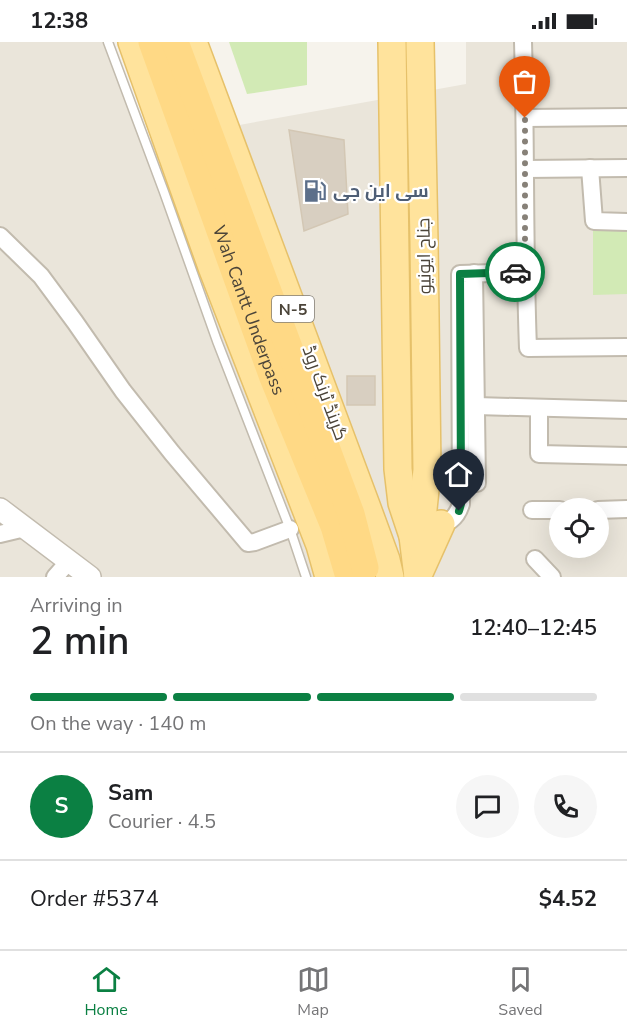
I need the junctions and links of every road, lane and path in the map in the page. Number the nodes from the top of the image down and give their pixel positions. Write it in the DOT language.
graph roads {
  1 [pos="108,42"];
  2 [pos="132,42"];
  3 [pos="152,42"];
  4 [pos="175,42"];
  5 [pos="193,42"];
  6 [pos="392,42"];
  7 [pos="420,42"];
  8 [pos="523,42"];
  9 [pos="627,117"];
  10 [pos="525,118"];
  11 [pos="590,168"];
  12 [pos="627,168"];
  13 [pos="525,169"];
  14 [pos="627,222"];
  15 [pos="0,236"];
  16 [pos="203,270"];
  17 [pos="525,272"];
  18 [pos="467,273"];
  19 [pos="627,347"];
  20 [pos="476,406"];
  21 [pos="539,409"];
  22 [pos="627,410"];
  23 [pos="627,456"];
  24 [pos="477,483"];
  25 [pos="0,509"];
  26 [pos="627,509"];
  27 [pos="532,510"];
  28 [pos="549,510"];
  29 [pos="609,510"];
  30 [pos="432,517"];
  31 [pos="25,528"];
  32 [pos="290,529"];
  33 [pos="0,534"];
  34 [pos="413,536"];
  35 [pos="535,559"];
  36 [pos="62,569"];
  37 [pos="90,577"];
  38 [pos="306,577"];
  39 [pos="329,577"];
  40 [pos="349,577"];
  41 [pos="368,577"];
  42 [pos="390,577"];
  43 [pos="418,577"];
  44 [pos="552,577"];
  1 -- 16 [label="lane"];
  2 -- 16 [label="main road"];
  3 -- 40 [label="highway, Wah Cantt Underpass"];
  4 -- 41 [label="highway, Wah Cantt Underpass"];
  5 -- 42 [label="main road, گرینڈ ٹرنک روڈ / N-5"];
  6 -- 34 [label="main road, جناح ایونیو"];
  7 -- 30 [label="main road, جناح ایونیو"];
  8 -- 10 [label="street"];
  9 -- 10 [label="street"];
  10 -- 13 [label="street"];
  11 -- 12 [label="street"];
  11 -- 13 [label="street"];
  11 -- 14 [label="street"];
  13 -- 17 [label="street"];
  15 -- 32 [label="street"];
  16 -- 32 [label="lane"];
  16 -- 39 [label="main road"];
  17 -- 18 [label="street"];
  17 -- 19 [label="street"];
  18 -- 20 [label="street"];
  18 -- 30 [label="street"];
  20 -- 21 [label="street"];
  20 -- 24 [label="street"];
  21 -- 22 [label="street"];
  21 -- 23 [label="street"];
  25 -- 31 [label="street"];
  26 -- 29 [label="street"];
  27 -- 28 [label="street"];
  30 -- 34 [label="main road"];
  30 -- 43 [label="main road"];
  31 -- 33 [label="street"];
  31 -- 36 [label="street"];
  32 -- 38 [label="lane"];
  34 -- 43 [label="main road, جناح ایونیو"];
  35 -- 44 [label="street"];
  36 -- 37 [label="street"];
}
